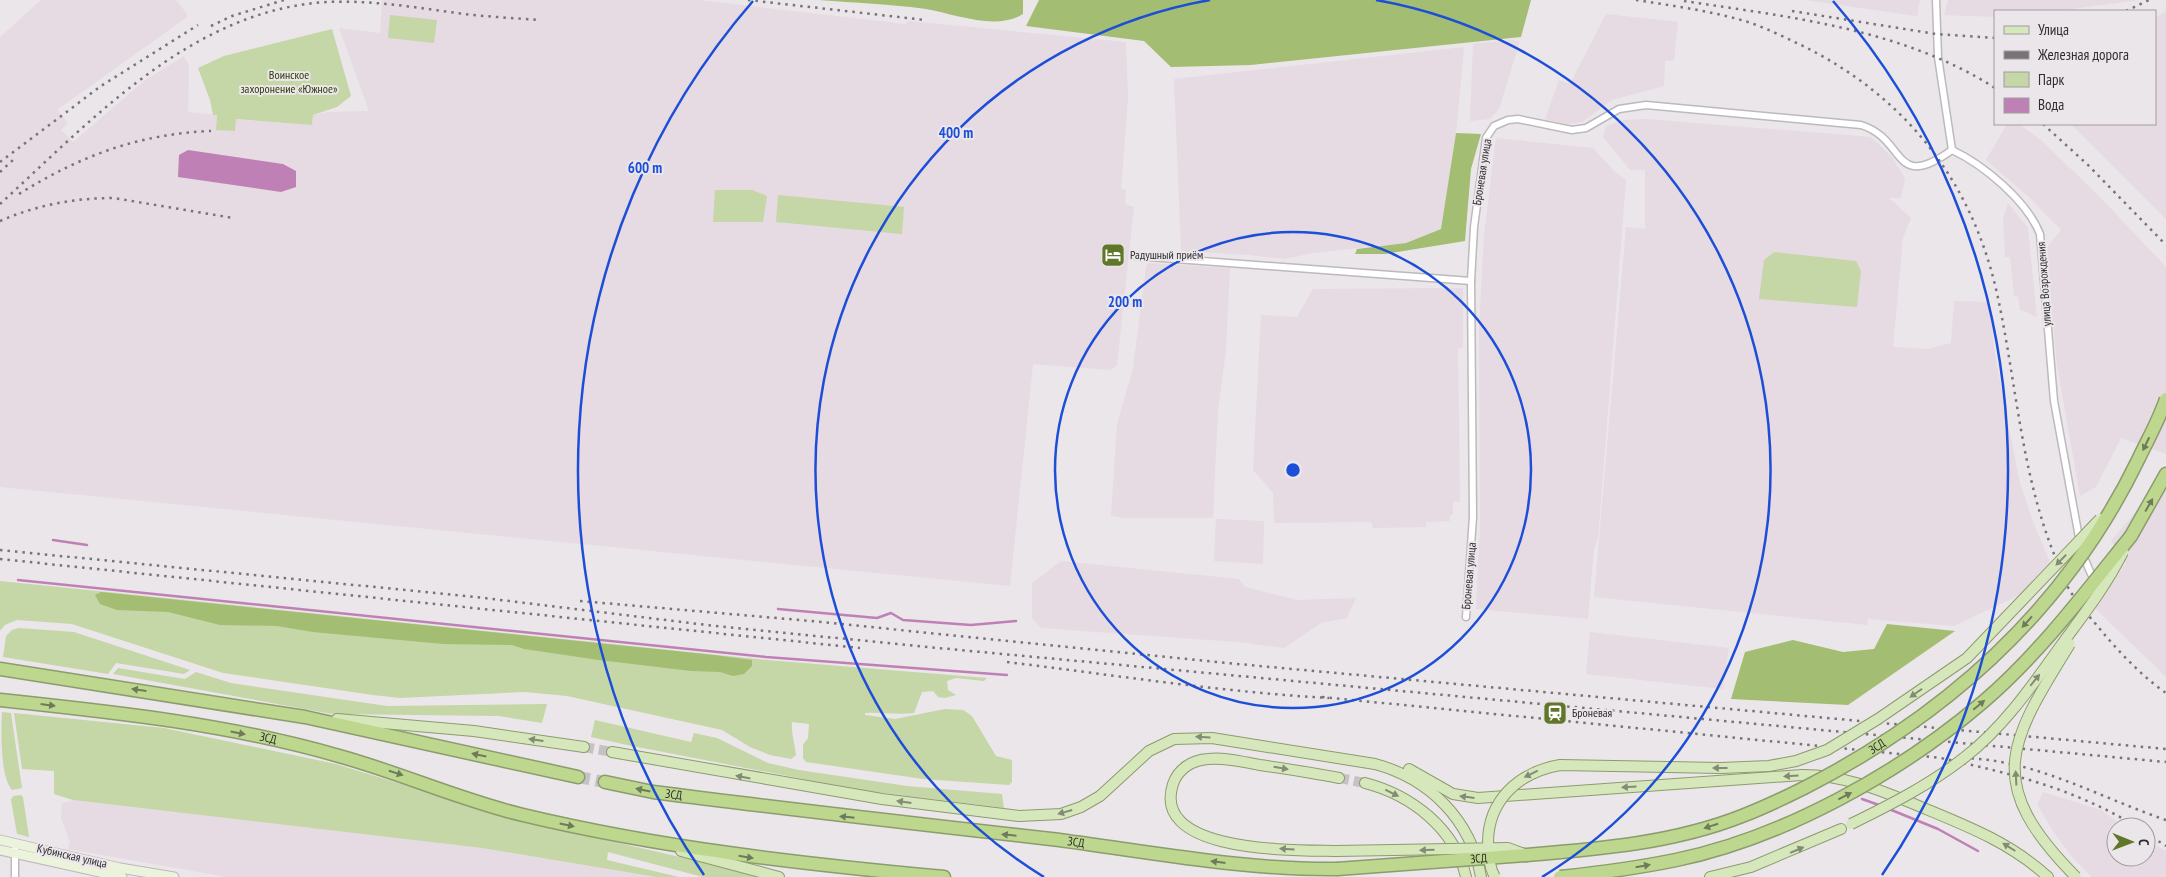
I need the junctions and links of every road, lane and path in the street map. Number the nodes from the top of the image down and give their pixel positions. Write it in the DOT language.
graph roads {
  1 [pos="1936,0"];
  2 [pos="1952,150"];
  3 [pos="1136,256"];
  4 [pos="1471,281"];
  5 [pos="2166,400"];
  6 [pos="2166,474"];
  7 [pos="2119,500"];
  8 [pos="2131,536"];
  9 [pos="2091,574"];
  10 [pos="2109,581"];
  11 [pos="1466,617"];
  12 [pos="0,670"];
  13 [pos="0,700"];
  14 [pos="305,717"];
  15 [pos="1234,741"];
  16 [pos="584,747"];
  17 [pos="612,752"];
  18 [pos="578,777"];
  19 [pos="1339,778"];
  20 [pos="605,782"];
  21 [pos="1365,783"];
  22 [pos="1851,824"];
  23 [pos="1841,829"];
  24 [pos="0,840"];
  25 [pos="646,841"];
  26 [pos="15,843"];
  27 [pos="0,850"];
  28 [pos="15,853"];
  29 [pos="1527,855"];
  30 [pos="15,877"];
  31 [pos="122,877"];
  32 [pos="174,877"];
  33 [pos="779,877"];
  34 [pos="944,877"];
  35 [pos="1466,877"];
  36 [pos="1481,877"];
  37 [pos="1495,877"];
  38 [pos="1560,877"];
  39 [pos="1710,877"];
  40 [pos="2048,877"];
  41 [pos="2076,877"];
  1 -- 2 [label="street"];
  2 -- 4 [label="street, Броневая улица"];
  2 -- 9 [label="street, улица Возрождения"];
  3 -- 4 [label="street"];
  4 -- 11 [label="street, Броневая улица"];
  5 -- 7 [label="highway, ЗСД, one-way, bridge"];
  8 -- 6 [label="highway, ЗСД, one-way"];
  7 -- 29 [label="highway, ЗСД, one-way, bridge"];
  7 -- 37 [label="main road, one-way, bridge"];
  8 -- 10 [label="main road, bridge"];
  38 -- 8 [label="highway, ЗСД, one-way, bridge"];
  22 -- 10 [label="main road, one-way, bridge"];
  41 -- 10 [label="main road, one-way, bridge"];
  14 -- 12 [label="highway, one-way"];
  13 -- 25 [label="highway, ЗСД, one-way"];
  16 -- 14 [label="main road, one-way"];
  18 -- 14 [label="highway, one-way"];
  15 -- 17 [label="main road, one-way"];
  15 -- 36 [label="main road"];
  40 -- 15 [label="main road, one-way"];
  29 -- 19 [label="main road, one-way, bridge"];
  29 -- 20 [label="highway, ЗСД, one-way, bridge"];
  21 -- 35 [label="main road, one-way"];
  39 -- 23 [label="main road, one-way"];
  24 -- 26 [label="main road, Кубинская улица"];
  25 -- 33 [label="main road"];
  25 -- 34 [label="highway, ЗСД, one-way"];
  26 -- 28 [label="street"];
  26 -- 32 [label="main road, Кубинская улица"];
  27 -- 28 [label="main road, Кубинская улица"];
  28 -- 30 [label="street"];
  28 -- 31 [label="main road, Кубинская улица"];
}
